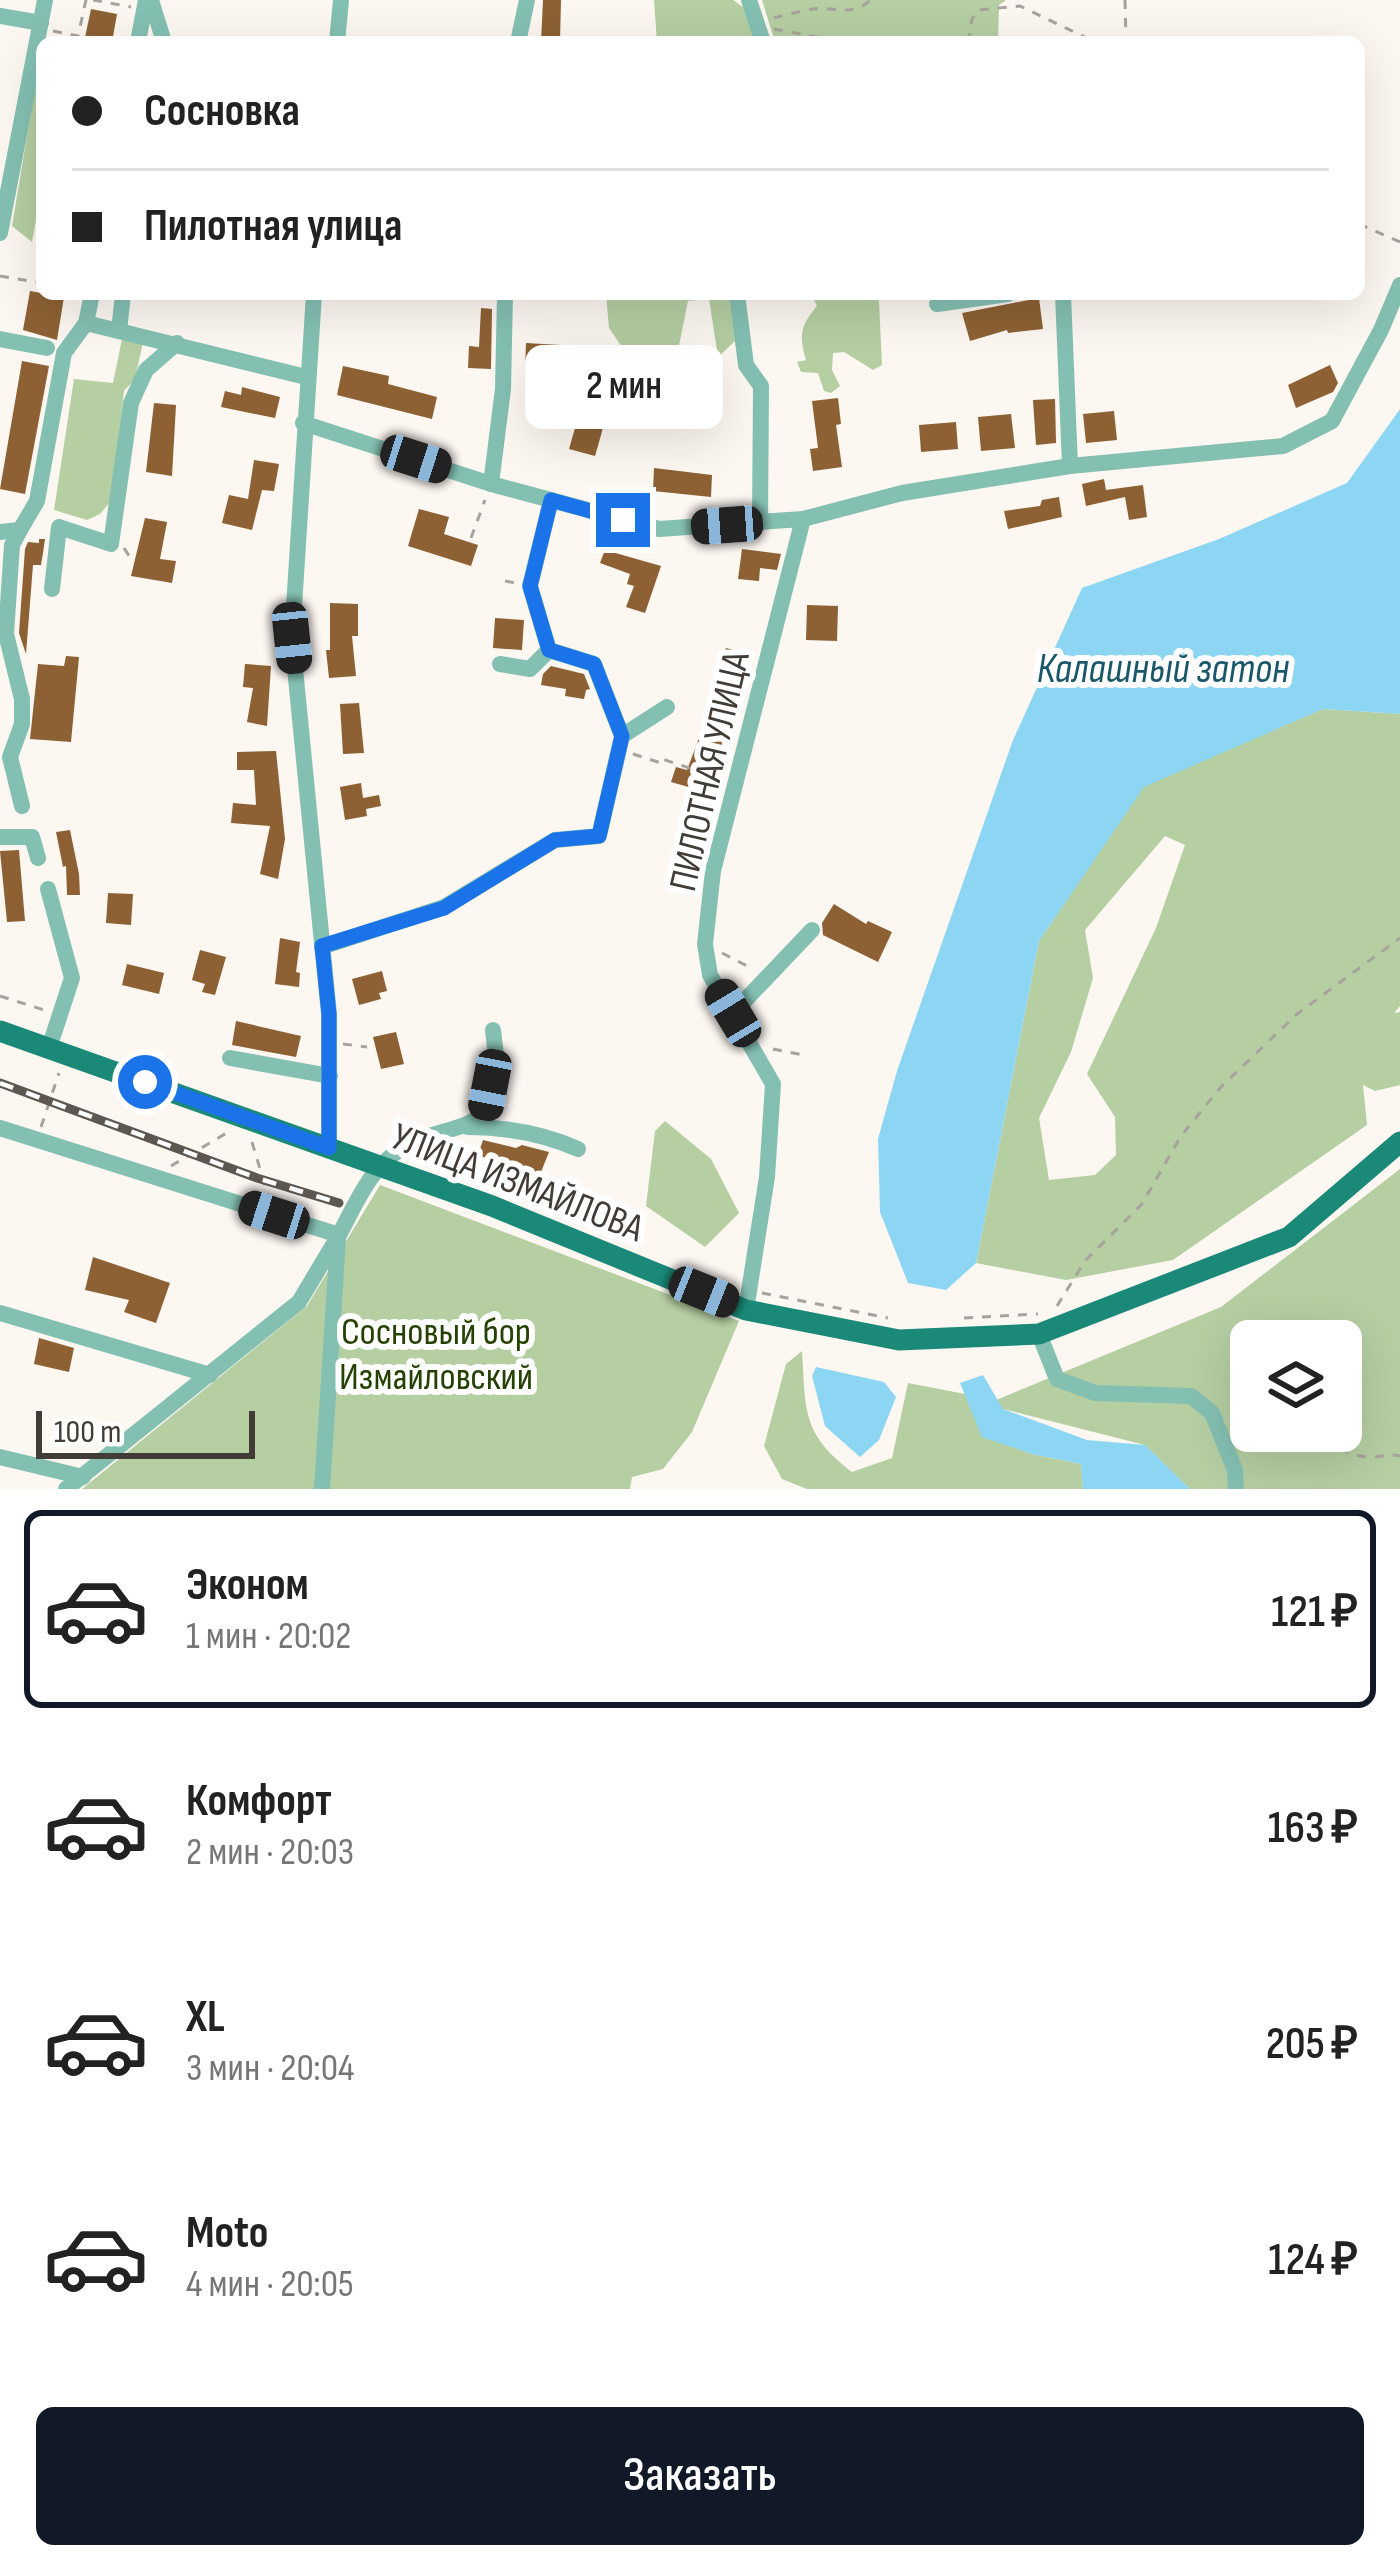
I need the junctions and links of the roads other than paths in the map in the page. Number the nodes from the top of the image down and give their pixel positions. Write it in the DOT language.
graph roads {
  1 [pos="45,0"];
  2 [pos="341,0"];
  3 [pos="527,0"];
  4 [pos="748,0"];
  5 [pos="147,3"];
  6 [pos="0,16"];
  7 [pos="40,26"];
  8 [pos="38,36"];
  9 [pos="139,36"];
  10 [pos="161,36"];
  11 [pos="338,36"];
  12 [pos="519,36"];
  13 [pos="762,36"];
  14 [pos="36,47"];
  15 [pos="0,233"];
  16 [pos="1400,285"];
  17 [pos="91,300"];
  18 [pos="122,300"];
  19 [pos="313,300"];
  20 [pos="505,300"];
  21 [pos="737,300"];
  22 [pos="965,300"];
  23 [pos="1063,300"];
  24 [pos="937,304"];
  25 [pos="86,323"];
  26 [pos="119,331"];
  27 [pos="0,340"];
  28 [pos="177,343"];
  29 [pos="47,348"];
  30 [pos="306,377"];
  31 [pos="303,423"];
  32 [pos="1070,466"];
  33 [pos="491,484"];
  34 [pos="551,500"];
  35 [pos="803,519"];
  36 [pos="760,523"];
  37 [pos="20,530"];
  38 [pos="0,532"];
  39 [pos="52,589"];
  40 [pos="549,650"];
  41 [pos="500,664"];
  42 [pos="667,707"];
  43 [pos="621,743"];
  44 [pos="22,806"];
  45 [pos="0,837"];
  46 [pos="38,858"];
  47 [pos="48,889"];
  48 [pos="812,930"];
  49 [pos="322,946"];
  50 [pos="733,1013"];
  51 [pos="0,1030"];
  52 [pos="494,1030"];
  53 [pos="56,1057"];
  54 [pos="230,1058"];
  55 [pos="330,1076"];
  56 [pos="467,1127"];
  57 [pos="0,1128"];
  58 [pos="1400,1142"];
  59 [pos="329,1148"];
  60 [pos="578,1150"];
  61 [pos="377,1165"];
  62 [pos="338,1235"];
  63 [pos="748,1300"];
  64 [pos="0,1313"];
  65 [pos="1039,1334"];
  66 [pos="210,1375"];
  67 [pos="0,1457"];
  68 [pos="83,1477"];
  69 [pos="66,1489"];
  70 [pos="322,1489"];
  71 [pos="1236,1489"];
  1 -- 7 [label="street"];
  2 -- 11 [label="street"];
  3 -- 12 [label="street"];
  4 -- 13 [label="street"];
  5 -- 9 [label="street"];
  5 -- 10 [label="street"];
  6 -- 7 [label="street"];
  7 -- 8 [label="street"];
  14 -- 15 [label="street"];
  16 -- 32 [label="street"];
  17 -- 25 [label="street"];
  18 -- 26 [label="street"];
  19 -- 30 [label="street"];
  20 -- 33 [label="street"];
  21 -- 36 [label="street"];
  22 -- 24 [label="street"];
  23 -- 32 [label="street"];
  25 -- 26 [label="street"];
  25 -- 37 [label="street"];
  26 -- 28 [label="street"];
  27 -- 29 [label="street"];
  28 -- 30 [label="street"];
  28 -- 39 [label="street"];
  30 -- 31 [label="street"];
  31 -- 33 [label="street"];
  31 -- 49 [label="street"];
  32 -- 35 [label="street"];
  33 -- 34 [label="street"];
  34 -- 36 [label="street"];
  34 -- 40 [label="street"];
  35 -- 36 [label="street"];
  35 -- 50 [label="street, ПИЛОТНАЯ УЛИЦА"];
  37 -- 38 [label="street"];
  37 -- 44 [label="street"];
  40 -- 41 [label="street"];
  40 -- 43 [label="street"];
  42 -- 43 [label="street"];
  43 -- 49 [label="street"];
  45 -- 46 [label="street"];
  47 -- 53 [label="street"];
  48 -- 50 [label="street"];
  49 -- 55 [label="street"];
  50 -- 63 [label="street, ПИЛОТНАЯ УЛИЦА"];
  51 -- 53 [label="main road, УЛИЦА ИЗМАЙЛОВА"];
  52 -- 56 [label="street"];
  53 -- 59 [label="main road, УЛИЦА ИЗМАЙЛОВА"];
  54 -- 55 [label="street"];
  55 -- 59 [label="street"];
  56 -- 60 [label="street"];
  56 -- 61 [label="street"];
  57 -- 62 [label="street"];
  58 -- 65 [label="main road, УЛИЦА ИЗМАЙЛОВА"];
  59 -- 61 [label="main road, УЛИЦА ИЗМАЙЛОВА"];
  61 -- 62 [label="street"];
  61 -- 63 [label="main road, УЛИЦА ИЗМАЙЛОВА"];
  62 -- 66 [label="street"];
  62 -- 70 [label="street"];
  63 -- 65 [label="main road, УЛИЦА ИЗМАЙЛОВА"];
  64 -- 66 [label="street"];
  65 -- 71 [label="street"];
  66 -- 68 [label="street"];
  67 -- 68 [label="street"];
  68 -- 69 [label="street"];
}
